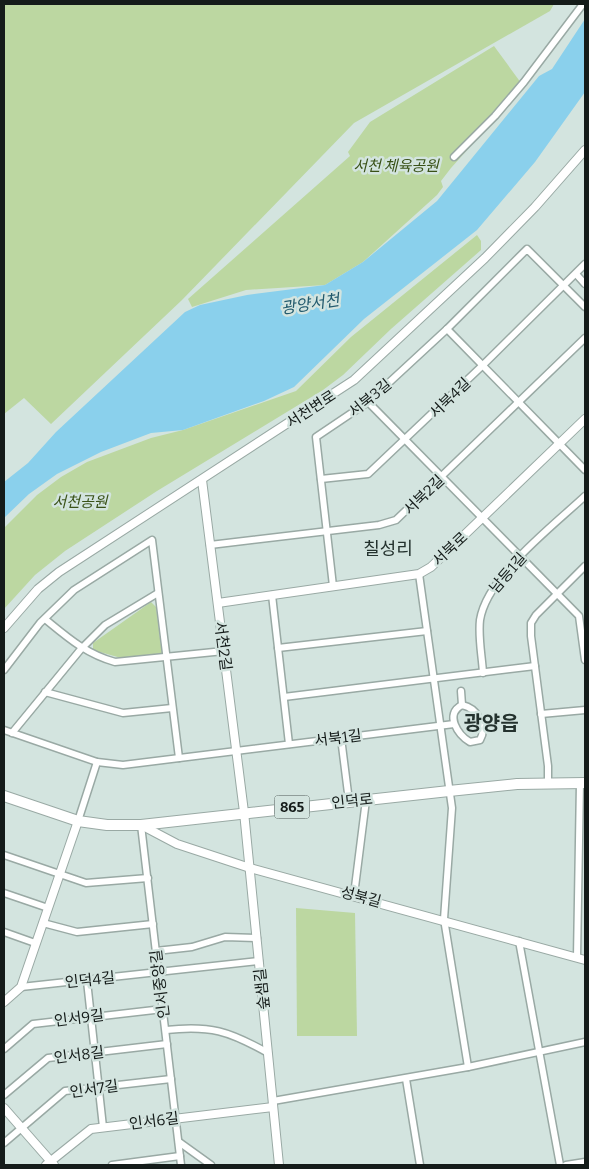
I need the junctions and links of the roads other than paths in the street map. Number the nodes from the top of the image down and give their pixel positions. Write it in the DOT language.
graph roads {
  1 [pos="583,4"];
  2 [pos="585,150"];
  3 [pos="454,158"];
  4 [pos="585,264"];
  5 [pos="576,274"];
  6 [pos="585,284"];
  7 [pos="563,286"];
  8 [pos="585,307"];
  9 [pos="447,330"];
  10 [pos="585,338"];
  11 [pos="484,365"];
  12 [pos="368,402"];
  13 [pos="520,402"];
  14 [pos="585,419"];
  15 [pos="405,440"];
  16 [pos="561,443"];
  17 [pos="585,470"];
  18 [pos="442,477"];
  19 [pos="320,479"];
  20 [pos="202,480"];
  21 [pos="585,496"];
  22 [pos="484,518"];
  23 [pos="327,531"];
  24 [pos="210,545"];
  25 [pos="521,556"];
  26 [pos="585,566"];
  27 [pos="419,574"];
  28 [pos="333,586"];
  29 [pos="557,592"];
  30 [pos="158,593"];
  31 [pos="272,595"];
  32 [pos="218,603"];
  33 [pos="45,618"];
  34 [pos="4,628"];
  35 [pos="427,631"];
  36 [pos="278,648"];
  37 [pos="81,649"];
  38 [pos="224,650"];
  39 [pos="166,657"];
  40 [pos="585,660"];
  41 [pos="535,666"];
  42 [pos="4,670"];
  43 [pos="484,673"];
  44 [pos="434,679"];
  45 [pos="460,691"];
  46 [pos="45,692"];
  47 [pos="284,697"];
  48 [pos="462,705"];
  49 [pos="172,708"];
  50 [pos="585,710"];
  51 [pos="541,714"];
  52 [pos="454,724"];
  53 [pos="440,726"];
  54 [pos="4,730"];
  55 [pos="12,733"];
  56 [pos="341,738"];
  57 [pos="289,744"];
  58 [pos="236,751"];
  59 [pos="179,758"];
  60 [pos="97,762"];
  61 [pos="548,783"];
  62 [pos="583,783"];
  63 [pos="449,791"];
  64 [pos="4,798"];
  65 [pos="366,800"];
  66 [pos="349,801"];
  67 [pos="244,812"];
  68 [pos="78,821"];
  69 [pos="141,826"];
  70 [pos="4,855"];
  71 [pos="250,868"];
  72 [pos="60,874"];
  73 [pos="148,878"];
  74 [pos="4,893"];
  75 [pos="354,895"];
  76 [pos="48,908"];
  77 [pos="444,919"];
  78 [pos="43,923"];
  79 [pos="153,924"];
  80 [pos="4,932"];
  81 [pos="257,938"];
  82 [pos="519,940"];
  83 [pos="35,943"];
  84 [pos="156,950"];
  85 [pos="581,959"];
  86 [pos="259,961"];
  87 [pos="159,972"];
  88 [pos="87,981"];
  89 [pos="22,987"];
  90 [pos="4,1002"];
  91 [pos="163,1009"];
  92 [pos="91,1016"];
  93 [pos="166,1030"];
  94 [pos="585,1042"];
  95 [pos="167,1044"];
  96 [pos="4,1049"];
  97 [pos="95,1052"];
  98 [pos="268,1052"];
  99 [pos="538,1052"];
  100 [pos="468,1067"];
  101 [pos="171,1079"];
  102 [pos="406,1079"];
  103 [pos="98,1087"];
  104 [pos="4,1095"];
  105 [pos="273,1104"];
  106 [pos="4,1108"];
  107 [pos="176,1118"];
  108 [pos="103,1127"];
  109 [pos="22,1128"];
  110 [pos="179,1142"];
  111 [pos="4,1143"];
  112 [pos="180,1156"];
  113 [pos="585,1162"];
  114 [pos="50,1164"];
  115 [pos="112,1165"];
  116 [pos="181,1165"];
  117 [pos="211,1165"];
  118 [pos="279,1165"];
  119 [pos="420,1165"];
  120 [pos="560,1165"];
  121 [pos="566,1165"];
  1 -- 3 [label="street"];
  2 -- 20 [label="street, 서천변로"];
  4 -- 5 [label="street, 서북4길"];
  5 -- 6 [label="street"];
  5 -- 7 [label="street, 서북4길"];
  7 -- 8 [label="street"];
  7 -- 9 [label="street, 서북3길"];
  7 -- 11 [label="street, 서북4길"];
  9 -- 11 [label="street"];
  9 -- 12 [label="street, 서북3길"];
  10 -- 13 [label="street, 서북2길"];
  11 -- 13 [label="street"];
  11 -- 15 [label="street, 서북4길"];
  12 -- 15 [label="street"];
  12 -- 19 [label="street, 서북3길"];
  13 -- 16 [label="street"];
  13 -- 18 [label="street, 서북2길"];
  14 -- 16 [label="street, 서북로"];
  15 -- 18 [label="street"];
  15 -- 19 [label="street, 서북4길"];
  16 -- 17 [label="street"];
  16 -- 22 [label="street, 서북로"];
  18 -- 22 [label="street"];
  18 -- 23 [label="street, 서북2길"];
  19 -- 23 [label="street, 서북3길"];
  20 -- 24 [label="street, 서천2길"];
  20 -- 34 [label="street, 서천변로"];
  21 -- 25 [label="street, 남등1길"];
  22 -- 25 [label="street"];
  22 -- 27 [label="street, 서북로"];
  23 -- 24 [label="street, 서북2길"];
  23 -- 28 [label="street, 서북3길"];
  24 -- 32 [label="street, 서천2길"];
  25 -- 29 [label="street"];
  25 -- 43 [label="street, 남등1길"];
  26 -- 29 [label="street"];
  27 -- 28 [label="street, 서북로"];
  27 -- 35 [label="street"];
  28 -- 31 [label="street, 서북로"];
  29 -- 40 [label="street"];
  29 -- 41 [label="street"];
  30 -- 33 [label="street"];
  30 -- 37 [label="street"];
  30 -- 39 [label="street"];
  31 -- 32 [label="street, 서북로"];
  31 -- 36 [label="street"];
  32 -- 38 [label="street, 서천2길"];
  33 -- 37 [label="street"];
  33 -- 42 [label="street"];
  35 -- 36 [label="street"];
  35 -- 44 [label="street"];
  36 -- 47 [label="street"];
  37 -- 39 [label="street"];
  37 -- 46 [label="street"];
  38 -- 39 [label="street"];
  38 -- 58 [label="street, 서천2길"];
  39 -- 49 [label="street"];
  41 -- 43 [label="street"];
  41 -- 51 [label="street"];
  43 -- 44 [label="street"];
  44 -- 47 [label="street"];
  44 -- 53 [label="street"];
  45 -- 48 [label="street"];
  46 -- 49 [label="street"];
  46 -- 55 [label="street"];
  47 -- 57 [label="street"];
  48 -- 52 [label="street"];
  48 -- 52 [label="street"];
  49 -- 59 [label="street"];
  50 -- 51 [label="street"];
  51 -- 61 [label="street"];
  52 -- 53 [label="street, 서북1길"];
  53 -- 56 [label="street, 서북1길"];
  53 -- 63 [label="street"];
  54 -- 55 [label="street, 서북1길"];
  55 -- 60 [label="street, 서북1길"];
  56 -- 57 [label="street, 서북1길"];
  56 -- 66 [label="street"];
  57 -- 58 [label="street, 서북1길"];
  58 -- 59 [label="street, 서북1길"];
  58 -- 67 [label="street, 서천2길"];
  59 -- 60 [label="street, 서북1길"];
  60 -- 68 [label="street"];
  61 -- 62 [label="main road, 인덕로 / 865"];
  61 -- 63 [label="main road, 인덕로 / 865"];
  62 -- 85 [label="street"];
  63 -- 65 [label="main road, 인덕로 / 865"];
  63 -- 77 [label="street"];
  64 -- 68 [label="main road, 인덕로 / 865"];
  65 -- 66 [label="main road, 인덕로 / 865"];
  65 -- 75 [label="street"];
  66 -- 67 [label="main road, 인덕로 / 865"];
  67 -- 69 [label="main road, 인덕로 / 865"];
  67 -- 71 [label="street, 숲샘길"];
  68 -- 69 [label="main road, 인덕로 / 865"];
  68 -- 72 [label="street"];
  69 -- 71 [label="street, 성북길"];
  69 -- 73 [label="street, 인서중앙길"];
  70 -- 72 [label="street"];
  71 -- 75 [label="street, 성북길"];
  71 -- 81 [label="street, 숲샘길"];
  72 -- 73 [label="street"];
  72 -- 76 [label="street"];
  73 -- 79 [label="street, 인서중앙길"];
  74 -- 76 [label="street"];
  75 -- 77 [label="street, 성북길"];
  76 -- 78 [label="street"];
  77 -- 82 [label="street, 성북길"];
  77 -- 100 [label="street"];
  78 -- 79 [label="street"];
  78 -- 83 [label="street"];
  79 -- 84 [label="street, 인서중앙길"];
  80 -- 83 [label="street"];
  81 -- 84 [label="street"];
  81 -- 86 [label="street, 숲샘길"];
  82 -- 85 [label="street, 성북길"];
  82 -- 99 [label="street"];
  83 -- 89 [label="street"];
  84 -- 87 [label="street, 인서중앙길"];
  86 -- 87 [label="street, 인덕4길"];
  86 -- 98 [label="street, 숲샘길"];
  87 -- 88 [label="street, 인덕4길"];
  87 -- 91 [label="street, 인서중앙길"];
  88 -- 89 [label="street, 인덕4길"];
  88 -- 92 [label="street"];
  89 -- 90 [label="street"];
  91 -- 92 [label="street, 인서9길"];
  91 -- 93 [label="street, 인서중앙길"];
  92 -- 96 [label="street, 인서9길"];
  92 -- 97 [label="street"];
  93 -- 95 [label="street, 인서중앙길"];
  93 -- 98 [label="street"];
  94 -- 99 [label="street"];
  95 -- 97 [label="street, 인서8길"];
  95 -- 101 [label="street, 인서중앙길"];
  97 -- 103 [label="street"];
  97 -- 104 [label="street, 인서8길"];
  98 -- 105 [label="street, 숲샘길"];
  99 -- 100 [label="street"];
  99 -- 120 [label="street"];
  100 -- 102 [label="street"];
  101 -- 103 [label="street, 인서7길"];
  101 -- 107 [label="street, 인서중앙길"];
  102 -- 105 [label="street"];
  102 -- 119 [label="street"];
  103 -- 108 [label="street"];
  103 -- 109 [label="street, 인서7길"];
  105 -- 107 [label="street, 인서6길"];
  105 -- 118 [label="street, 숲샘길"];
  106 -- 109 [label="street"];
  107 -- 108 [label="street, 인서6길"];
  107 -- 110 [label="street, 인서중앙길"];
  108 -- 114 [label="street, 인서6길"];
  109 -- 111 [label="street, 인서7길"];
  109 -- 114 [label="street"];
  110 -- 112 [label="street, 인서중앙길"];
  110 -- 117 [label="street"];
  112 -- 115 [label="street"];
  112 -- 116 [label="street, 인서중앙길"];
  113 -- 121 [label="street"];
}
